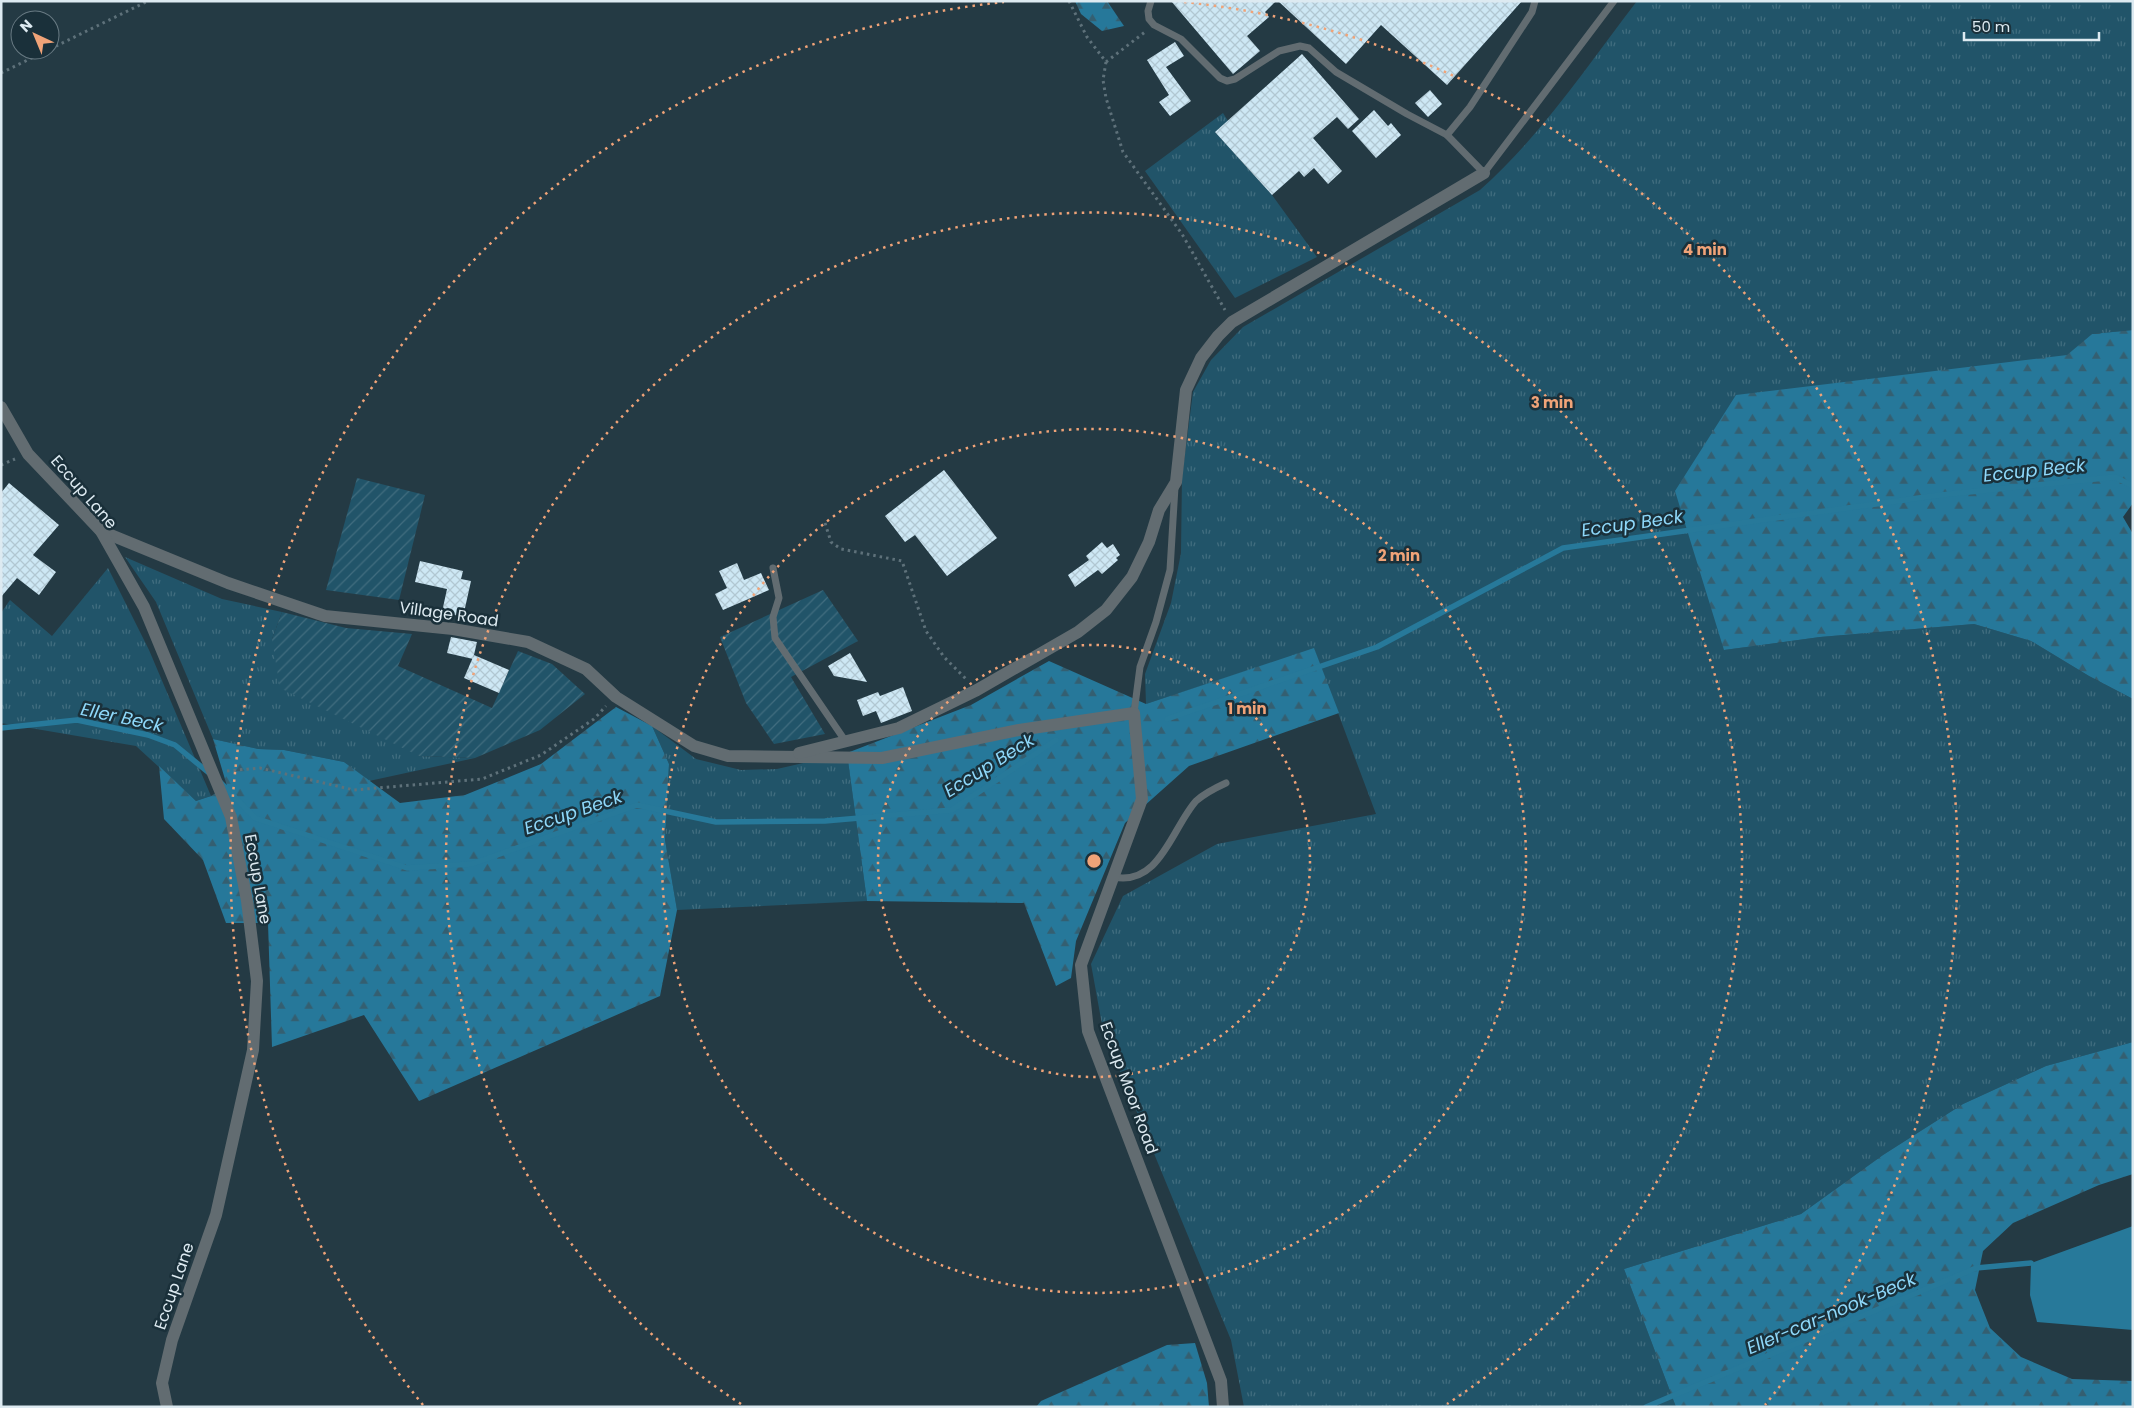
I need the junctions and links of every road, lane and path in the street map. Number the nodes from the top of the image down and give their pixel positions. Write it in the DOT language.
graph roads {
  1 [pos="148,1"];
  2 [pos="1069,1"];
  3 [pos="1151,1"];
  4 [pos="1535,1"];
  5 [pos="1614,1"];
  6 [pos="1154,25"];
  7 [pos="60,45"];
  8 [pos="28,60"];
  9 [pos="1106,62"];
  10 [pos="1,73"];
  11 [pos="1447,135"];
  12 [pos="1484,173"];
  13 [pos="1232,322"];
  14 [pos="1,407"];
  15 [pos="1176,482"];
  16 [pos="825,523"];
  17 [pos="100,531"];
  18 [pos="773,568"];
  19 [pos="977,690"];
  20 [pos="616,697"];
  21 [pos="1134,713"];
  22 [pos="846,743"];
  23 [pos="776,758"];
  24 [pos="213,772"];
  25 [pos="1226,783"];
  26 [pos="1114,877"];
  27 [pos="167,1407"];
  28 [pos="1223,1407"];
  1 -- 7 [label="path"];
  2 -- 9 [label="path"];
  3 -- 6 [label="lane"];
  4 -- 11 [label="lane"];
  5 -- 12 [label="lane"];
  6 -- 9 [label="path"];
  6 -- 11 [label="lane"];
  8 -- 10 [label="path"];
  9 -- 13 [label="path"];
  11 -- 12 [label="lane"];
  12 -- 13 [label="street"];
  13 -- 15 [label="street"];
  14 -- 17 [label="street, Eccup Lane"];
  15 -- 19 [label="street"];
  15 -- 21 [label="lane, Eccup Moor Road"];
  16 -- 19 [label="path"];
  17 -- 20 [label="street, Village Road"];
  17 -- 24 [label="street, Eccup Lane"];
  18 -- 22 [label="lane"];
  19 -- 22 [label="street"];
  20 -- 23 [label="street, Village Road"];
  20 -- 24 [label="path"];
  21 -- 23 [label="street"];
  21 -- 26 [label="street, Eccup Moor Road"];
  22 -- 23 [label="street"];
  24 -- 27 [label="street, Eccup Lane"];
  25 -- 26 [label="lane"];
  26 -- 28 [label="street, Eccup Moor Road"];
}
